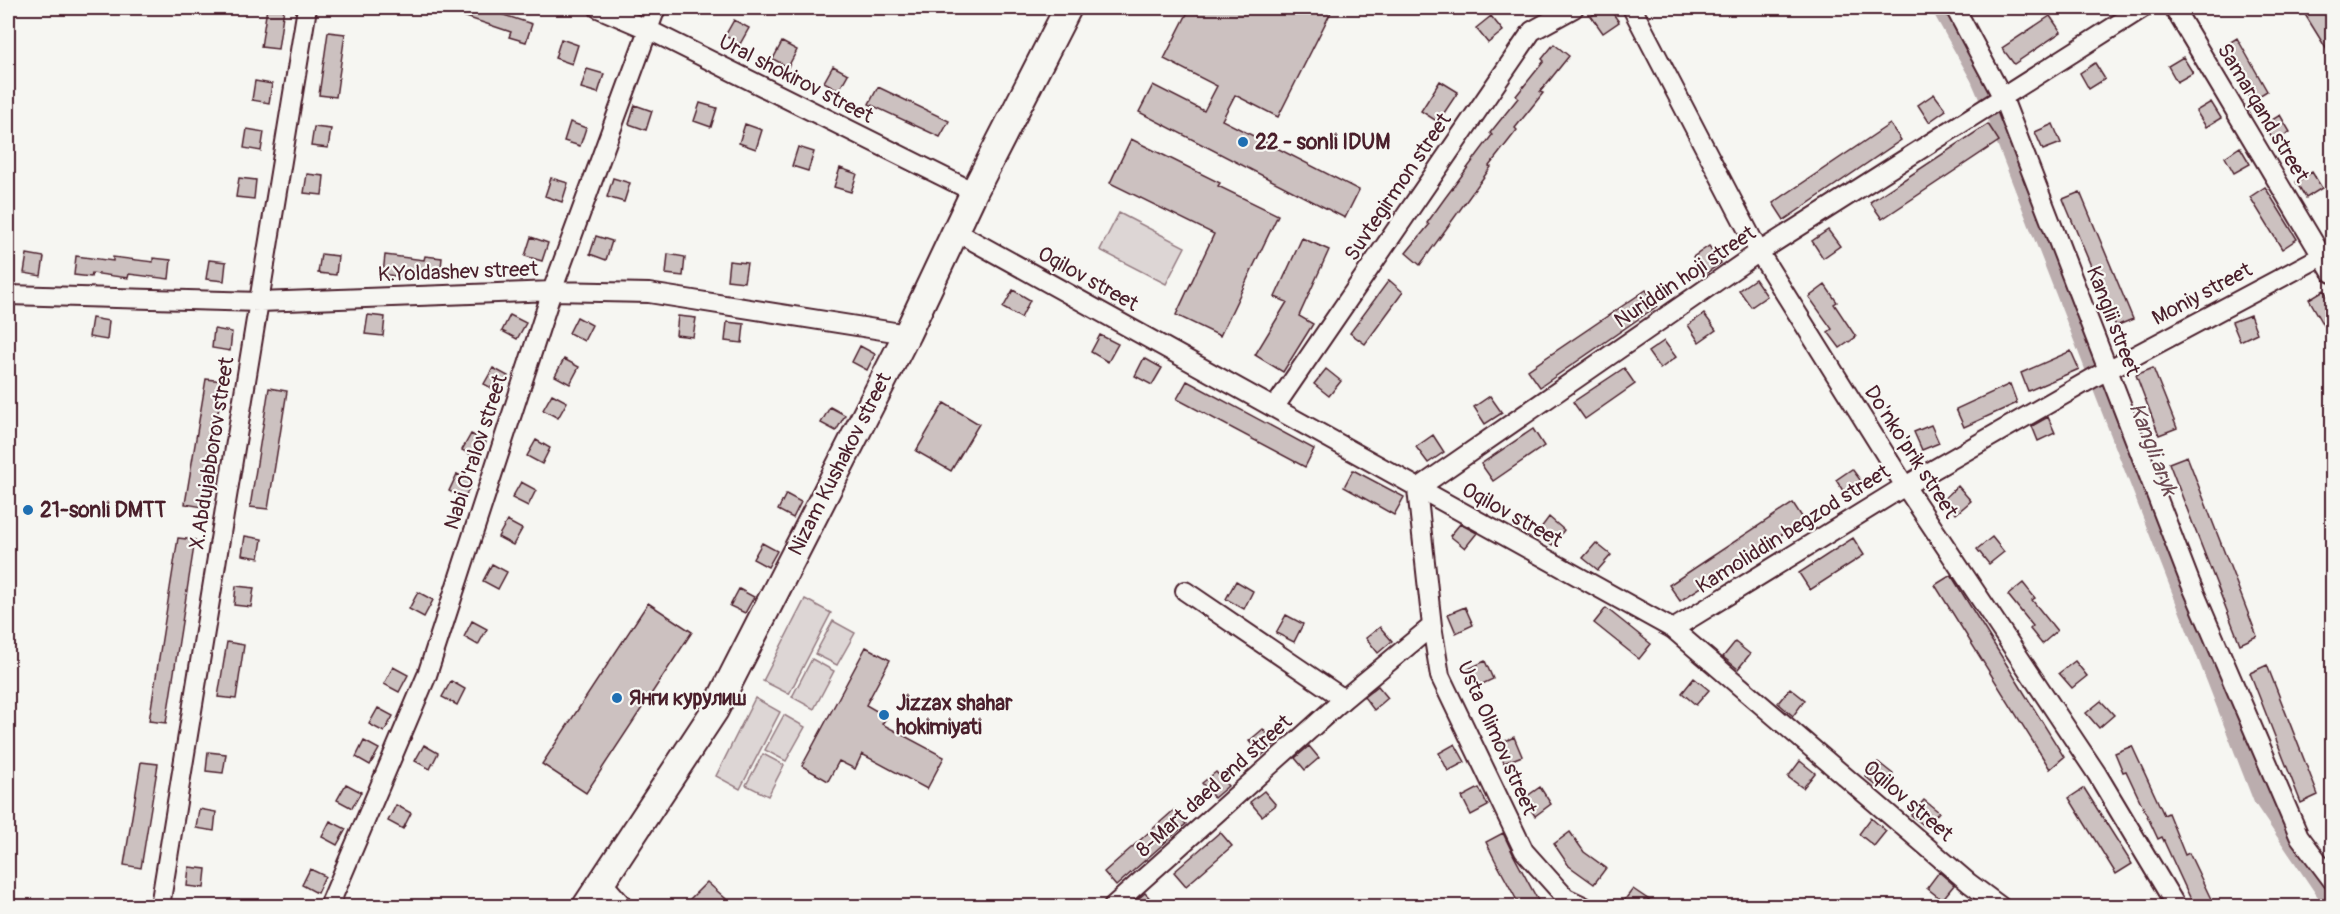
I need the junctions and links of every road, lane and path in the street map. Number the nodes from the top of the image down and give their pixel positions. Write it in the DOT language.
graph roads {
  1 [pos="308,8"];
  2 [pos="598,8"];
  3 [pos="656,8"];
  4 [pos="1068,8"];
  5 [pos="1574,8"];
  6 [pos="1632,8"];
  7 [pos="1955,8"];
  8 [pos="2143,8"];
  9 [pos="2174,8"];
  10 [pos="647,29"];
  11 [pos="1993,102"];
  12 [pos="974,192"];
  13 [pos="955,231"];
  14 [pos="1759,252"];
  15 [pos="2322,256"];
  16 [pos="2332,273"];
  17 [pos="552,291"];
  18 [pos="8,295"];
  19 [pos="260,302"];
  20 [pos="907,334"];
  21 [pos="2100,374"];
  22 [pos="1275,408"];
  23 [pos="1905,486"];
  24 [pos="1417,489"];
  25 [pos="1185,591"];
  26 [pos="1432,626"];
  27 [pos="1673,629"];
  28 [pos="1344,699"];
  29 [pos="2332,880"];
  30 [pos="603,883"];
  31 [pos="160,906"];
  32 [pos="329,906"];
  33 [pos="586,906"];
  34 [pos="623,906"];
  35 [pos="1113,906"];
  36 [pos="1583,906"];
  37 [pos="2000,906"];
  38 [pos="2176,906"];
  1 -- 19 [label="street, X.Abdujabborov street"];
  2 -- 10 [label="street, Ural shokirov street"];
  3 -- 10 [label="street, Nabi O'ralov street"];
  4 -- 12 [label="main road, Nizam Kushakov street"];
  5 -- 22 [label="street, Suvtegirmon street"];
  6 -- 14 [label="street, Do'nko'prik street"];
  7 -- 11 [label="street, Kanglii street"];
  8 -- 11 [label="street, Nuriddin hoji street"];
  9 -- 15 [label="street, Samarqand street"];
  10 -- 12 [label="street, Ural shokirov street"];
  10 -- 17 [label="street, Nabi O'ralov street"];
  11 -- 14 [label="street, Nuriddin hoji street"];
  11 -- 21 [label="street, Kanglii street"];
  12 -- 13 [label="main road, Nizam Kushakov street"];
  13 -- 20 [label="main road, Nizam Kushakov street"];
  13 -- 22 [label="street, Oqilov street"];
  14 -- 23 [label="street, Do'nko'prik street"];
  14 -- 24 [label="street, Nuriddin hoji street"];
  15 -- 16 [label="street, Samarqand street"];
  15 -- 21 [label="street, Moniy street"];
  17 -- 19 [label="street, K.Yoldashev street"];
  17 -- 20 [label="street, K.Yoldashev street"];
  17 -- 32 [label="street, Nabi O'ralov street"];
  18 -- 19 [label="street, K.Yoldashev street"];
  19 -- 31 [label="street, X.Abdujabborov street"];
  20 -- 30 [label="main road, Nizam Kushakov street"];
  21 -- 23 [label="street, Kamoliddin begzod street"];
  21 -- 29 [label="street, Kanglii street"];
  22 -- 24 [label="street, Oqilov street"];
  23 -- 27 [label="street, Kamoliddin begzod street"];
  23 -- 38 [label="street, Do'nko'prik street"];
  24 -- 26 [label="street, Usta Olimov street"];
  24 -- 27 [label="street, Oqilov street"];
  25 -- 28 [label="street"];
  26 -- 28 [label="street, 8-Mart daed end street"];
  26 -- 36 [label="street, Usta Olimov street"];
  27 -- 37 [label="street, Oqilov street"];
  28 -- 35 [label="street, 8-Mart daed end street"];
  30 -- 33 [label="main road, Nizam Kushakov street"];
  30 -- 34 [label="street"];
}
